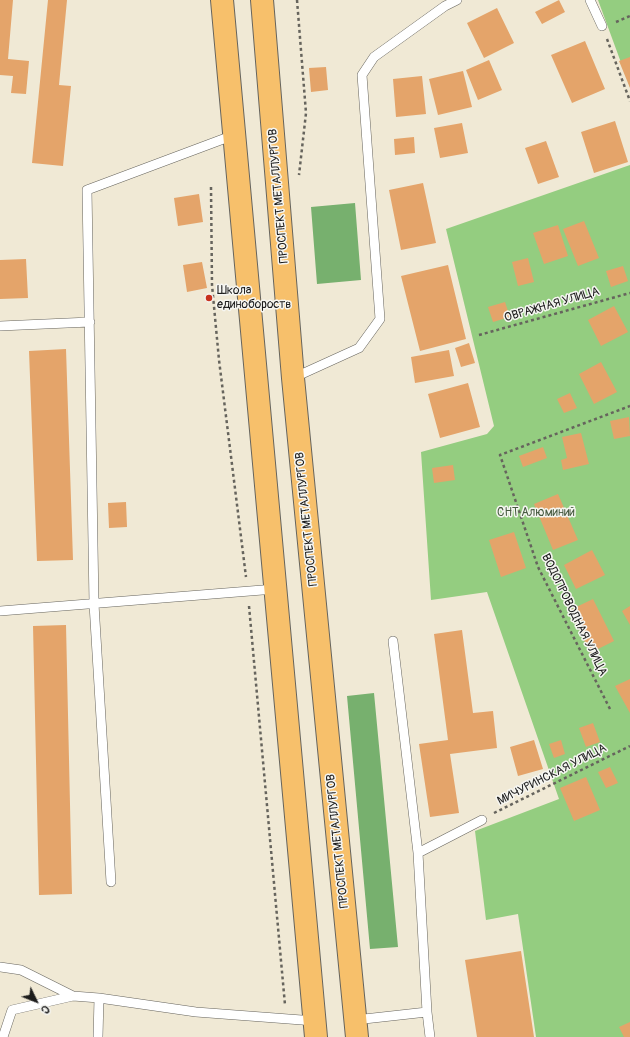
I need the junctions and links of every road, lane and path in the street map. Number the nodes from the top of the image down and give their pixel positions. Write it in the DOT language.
graph roads {
  1 [pos="222,0"];
  2 [pos="262,0"];
  3 [pos="297,0"];
  4 [pos="458,0"];
  5 [pos="590,0"];
  6 [pos="443,3"];
  7 [pos="602,26"];
  8 [pos="630,101"];
  9 [pos="234,135"];
  10 [pos="299,176"];
  11 [pos="211,187"];
  12 [pos="630,292"];
  13 [pos="90,322"];
  14 [pos="0,326"];
  15 [pos="479,335"];
  16 [pos="293,378"];
  17 [pos="630,406"];
  18 [pos="275,589"];
  19 [pos="248,591"];
  20 [pos="94,604"];
  21 [pos="0,611"];
  22 [pos="393,641"];
  23 [pos="610,709"];
  24 [pos="630,746"];
  25 [pos="482,820"];
  26 [pos="418,853"];
  27 [pos="111,882"];
  28 [pos="0,967"];
  29 [pos="73,996"];
  30 [pos="99,998"];
  31 [pos="428,1012"];
  32 [pos="286,1019"];
  33 [pos="356,1028"];
  34 [pos="316,1029"];
  35 [pos="3,1037"];
  36 [pos="98,1037"];
  37 [pos="430,1037"];
  1 -- 9 [label="main road"];
  2 -- 16 [label="main road, ПРОСПЕКТ МЕТАЛЛУРГОВ"];
  3 -- 10 [label="path"];
  4 -- 6 [label="lane"];
  5 -- 7 [label="lane"];
  6 -- 16 [label="lane"];
  7 -- 8 [label="path"];
  9 -- 13 [label="lane"];
  9 -- 18 [label="main road"];
  11 -- 19 [label="path"];
  12 -- 15 [label="path, ОВРАЖНАЯ УЛИЦА"];
  13 -- 14 [label="lane"];
  13 -- 20 [label="lane"];
  16 -- 33 [label="main road, ПРОСПЕКТ МЕТАЛЛУРГОВ"];
  17 -- 23 [label="path, ВОДОПРОВОДНАЯ УЛИЦА"];
  18 -- 19 [label="lane"];
  18 -- 34 [label="main road"];
  19 -- 20 [label="lane"];
  19 -- 32 [label="path"];
  20 -- 21 [label="lane"];
  20 -- 27 [label="lane"];
  22 -- 26 [label="lane"];
  24 -- 25 [label="path, МИЧУРИНСКАЯ УЛИЦА"];
  25 -- 26 [label="lane"];
  26 -- 31 [label="lane"];
  28 -- 29 [label="lane"];
  29 -- 30 [label="lane"];
  29 -- 35 [label="lane"];
  30 -- 32 [label="lane"];
  30 -- 36 [label="lane"];
  31 -- 33 [label="lane"];
  31 -- 37 [label="lane"];
  32 -- 34 [label="lane"];
}
